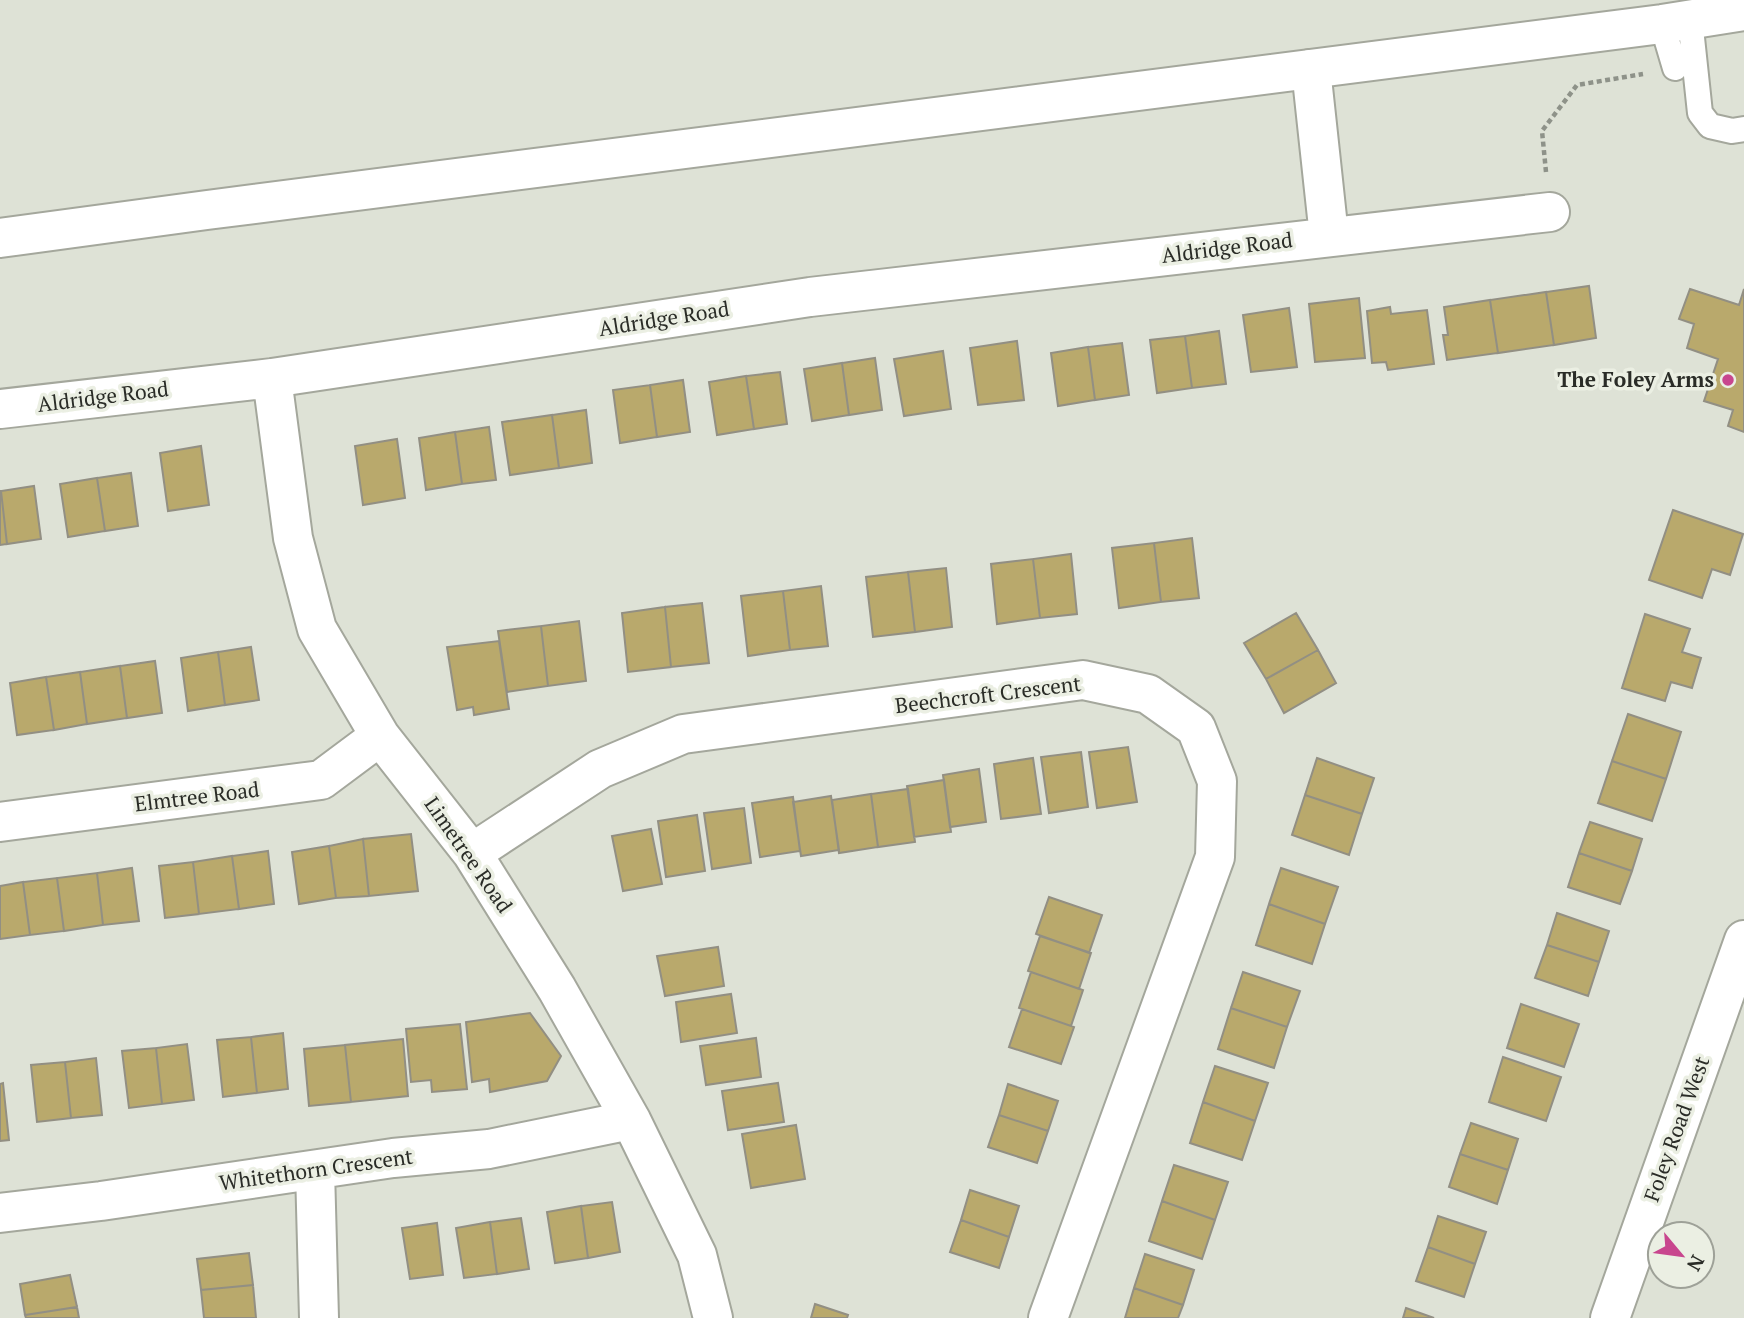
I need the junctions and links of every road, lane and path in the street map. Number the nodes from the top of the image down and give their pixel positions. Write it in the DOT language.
graph roads {
  1 [pos="1744,11"];
  2 [pos="1676,22"];
  3 [pos="1675,68"];
  4 [pos="1311,69"];
  5 [pos="1744,129"];
  6 [pos="1550,212"];
  7 [pos="1329,236"];
  8 [pos="0,238"];
  9 [pos="272,378"];
  10 [pos="0,409"];
  11 [pos="380,736"];
  12 [pos="0,822"];
  13 [pos="472,853"];
  14 [pos="1744,940"];
  15 [pos="631,1120"];
  16 [pos="315,1170"];
  17 [pos="0,1213"];
  18 [pos="319,1318"];
  19 [pos="713,1318"];
  20 [pos="1048,1318"];
  21 [pos="1610,1318"];
  1 -- 2 [label="street"];
  2 -- 3 [label="lane"];
  2 -- 4 [label="street"];
  2 -- 5 [label="lane"];
  3 -- 6 [label="path"];
  4 -- 7 [label="street"];
  4 -- 8 [label="street"];
  6 -- 7 [label="street, Aldridge Road"];
  7 -- 9 [label="street, Aldridge Road"];
  9 -- 10 [label="street, Aldridge Road"];
  9 -- 11 [label="street, Limetree Road"];
  11 -- 12 [label="street, Elmtree Road"];
  11 -- 13 [label="street, Limetree Road"];
  13 -- 15 [label="street, Limetree Road"];
  13 -- 20 [label="street, Beechcroft Crescent"];
  14 -- 21 [label="street, Foley Road West"];
  15 -- 16 [label="street, Whitethorn Crescent"];
  15 -- 19 [label="street, Limetree Road"];
  16 -- 17 [label="street, Whitethorn Crescent"];
  16 -- 18 [label="street"];
}
